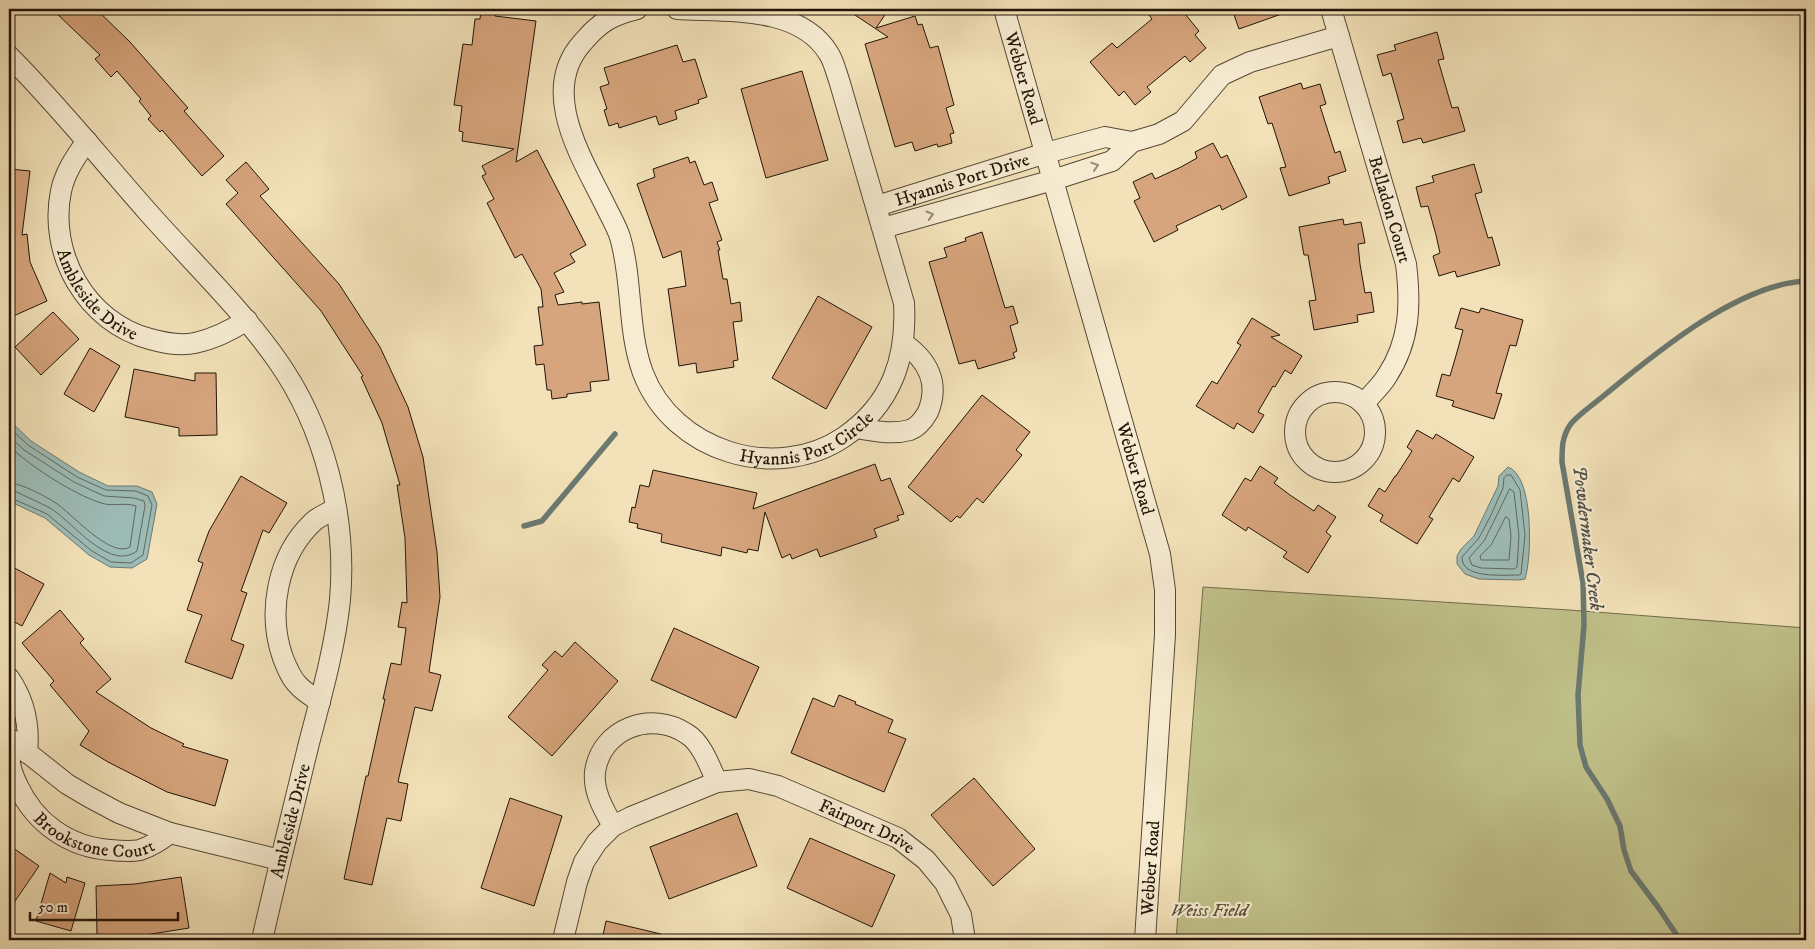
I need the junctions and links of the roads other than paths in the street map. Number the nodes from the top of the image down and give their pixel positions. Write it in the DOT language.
graph roads {
  1 [pos="637,9"];
  2 [pos="677,9"];
  3 [pos="1004,9"];
  4 [pos="1331,9"];
  5 [pos="1339,36"];
  6 [pos="9,56"];
  7 [pos="87,141"];
  8 [pos="1132,142"];
  9 [pos="1046,153"];
  10 [pos="1053,180"];
  11 [pos="877,206"];
  12 [pos="883,228"];
  13 [pos="247,320"];
  14 [pos="903,343"];
  15 [pos="1364,403"];
  16 [pos="856,428"];
  17 [pos="336,508"];
  18 [pos="9,678"];
  19 [pos="320,702"];
  20 [pos="16,744"];
  21 [pos="717,782"];
  22 [pos="613,826"];
  23 [pos="170,833"];
  24 [pos="280,860"];
  25 [pos="262,940"];
  26 [pos="563,940"];
  27 [pos="965,940"];
  28 [pos="1145,940"];
  1 -- 16 [label="street, Hyannis Port Circle"];
  2 -- 11 [label="street, Hyannis Port Circle"];
  3 -- 9 [label="street, Webber Road"];
  4 -- 5 [label="street, Belladon Court"];
  5 -- 8 [label="street"];
  5 -- 15 [label="street, Belladon Court"];
  6 -- 7 [label="street, Ambleside Drive"];
  7 -- 13 [label="street, Ambleside Drive"];
  7 -- 13 [label="street, Ambleside Drive"];
  8 -- 9 [label="street, Hyannis Port Drive"];
  10 -- 8 [label="street, Hyannis Port Drive, one-way"];
  9 -- 10 [label="street, Webber Road"];
  9 -- 11 [label="street, Hyannis Port Drive"];
  12 -- 10 [label="street, Hyannis Port Drive, one-way"];
  10 -- 28 [label="street, Webber Road"];
  11 -- 12 [label="street, Hyannis Port Circle"];
  12 -- 14 [label="street, Hyannis Port Circle"];
  13 -- 17 [label="street, Ambleside Drive"];
  14 -- 16 [label="street, Hyannis Port Circle"];
  14 -- 16 [label="street"];
  15 -- 15 [label="street"];
  17 -- 19 [label="street, Ambleside Drive"];
  17 -- 19 [label="street"];
  18 -- 20 [label="street, Brookstone Court"];
  19 -- 24 [label="street, Ambleside Drive"];
  20 -- 23 [label="street, Brookstone Court"];
  20 -- 23 [label="street, Brookstone Court"];
  21 -- 22 [label="street, Fairport Drive"];
  21 -- 22 [label="street"];
  21 -- 27 [label="street, Fairport Drive"];
  22 -- 26 [label="street, Fairport Drive"];
  23 -- 24 [label="street, Brookstone Court"];
  24 -- 25 [label="street, Ambleside Drive"];
}
